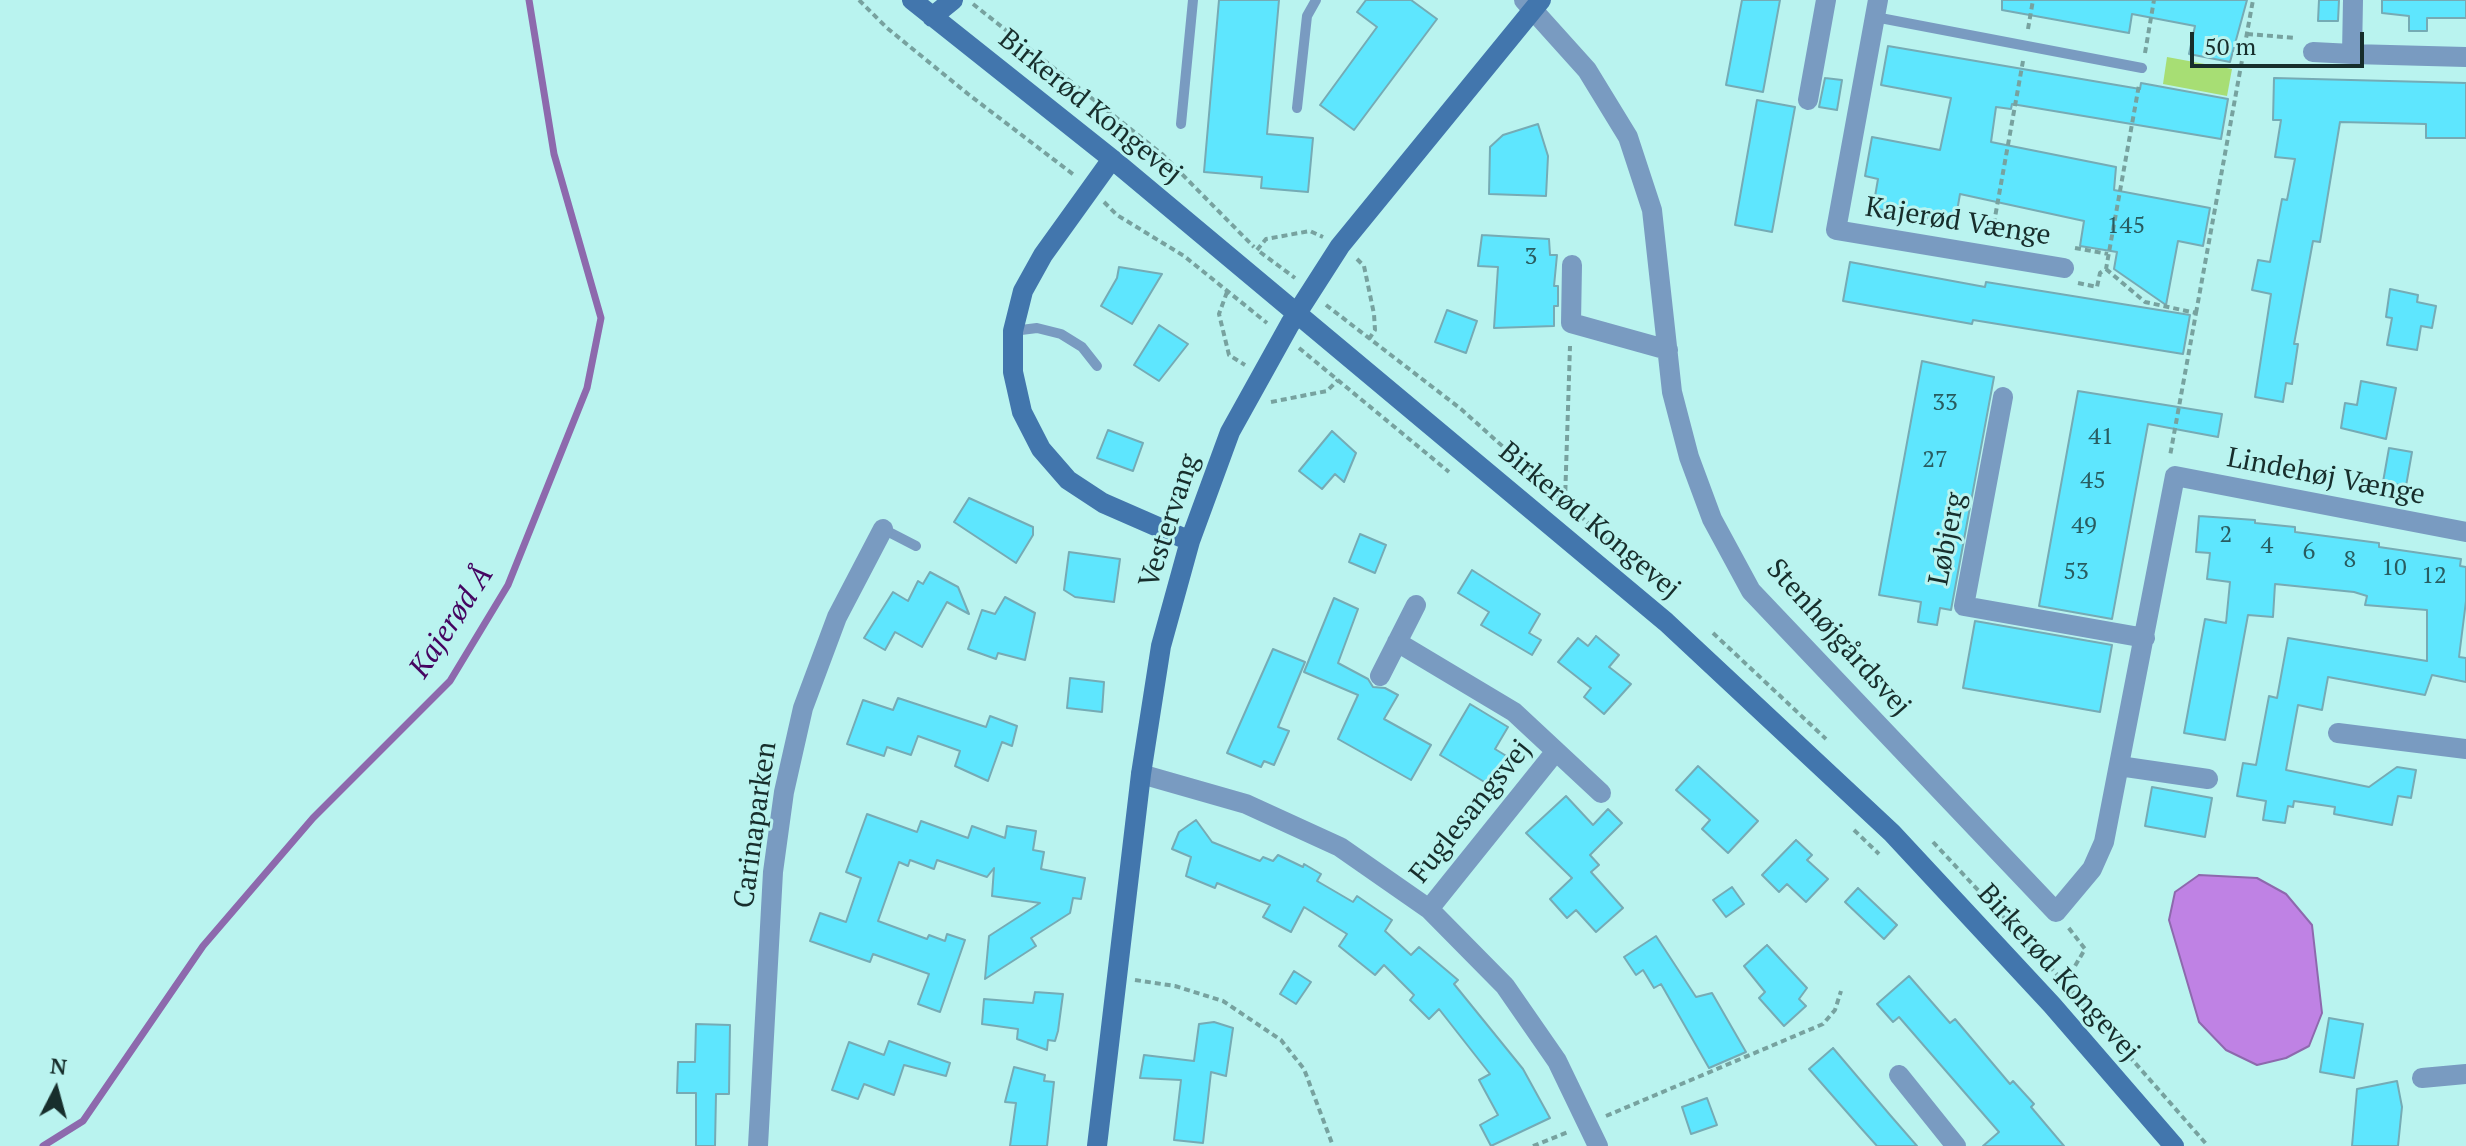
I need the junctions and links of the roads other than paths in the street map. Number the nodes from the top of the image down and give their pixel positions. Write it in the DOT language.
graph roads {
  1 [pos="912,0"];
  2 [pos="953,0"];
  3 [pos="1193,0"];
  4 [pos="1316,0"];
  5 [pos="1826,0"];
  6 [pos="2353,0"];
  7 [pos="1533,3"];
  8 [pos="1877,8"];
  9 [pos="932,17"];
  10 [pos="2313,52"];
  11 [pos="2352,54"];
  12 [pos="2466,57"];
  13 [pos="2142,68"];
  14 [pos="1808,100"];
  15 [pos="1297,108"];
  16 [pos="1181,124"];
  17 [pos="1112,159"];
  18 [pos="1572,265"];
  19 [pos="2064,268"];
  20 [pos="1013,331"];
  21 [pos="1668,350"];
  22 [pos="1097,366"];
  23 [pos="2003,397"];
  24 [pos="883,529"];
  25 [pos="2466,532"];
  26 [pos="1190,541"];
  27 [pos="916,546"];
  28 [pos="1416,605"];
  29 [pos="2145,638"];
  30 [pos="1397,642"];
  31 [pos="1380,676"];
  32 [pos="2338,733"];
  33 [pos="2466,749"];
  34 [pos="1556,751"];
  35 [pos="2119,766"];
  36 [pos="1141,774"];
  37 [pos="2208,779"];
  38 [pos="1601,793"];
  39 [pos="1429,909"];
  40 [pos="2466,1074"];
  41 [pos="1899,1075"];
  42 [pos="2422,1078"];
  43 [pos="758,1146"];
  44 [pos="1097,1146"];
  45 [pos="1598,1146"];
  46 [pos="1956,1146"];
  47 [pos="2174,1146"];
  1 -- 9 [label="main road, Birkerød Kongevej"];
  2 -- 9 [label="main road"];
  3 -- 16 [label="lane"];
  4 -- 15 [label="lane"];
  5 -- 14 [label="street"];
  6 -- 11 [label="street"];
  7 -- 21 [label="street, Stenhøjgårdsvej"];
  7 -- 26 [label="main road, Vestervang"];
  8 -- 13 [label="lane"];
  8 -- 19 [label="street, Kajerød Vænge"];
  9 -- 17 [label="main road, Birkerød Kongevej"];
  10 -- 11 [label="street"];
  11 -- 12 [label="street"];
  17 -- 20 [label="main road"];
  17 -- 47 [label="main road, Birkerød Kongevej"];
  18 -- 21 [label="street"];
  20 -- 22 [label="lane"];
  20 -- 26 [label="main road"];
  21 -- 35 [label="street, Stenhøjgårdsvej"];
  23 -- 29 [label="street, Løbjerg"];
  24 -- 27 [label="lane"];
  24 -- 43 [label="street, Carinaparken"];
  25 -- 29 [label="street, Lindehøj Vænge"];
  26 -- 36 [label="main road, Vestervang"];
  28 -- 30 [label="street"];
  29 -- 35 [label="street"];
  30 -- 31 [label="street"];
  30 -- 34 [label="street, Fuglesangsvej"];
  32 -- 33 [label="street"];
  34 -- 38 [label="street, Fuglesangsvej"];
  34 -- 39 [label="street, Fuglesangsvej"];
  35 -- 37 [label="street"];
  36 -- 39 [label="street, Fuglesangsvej"];
  36 -- 44 [label="main road, Vestervang"];
  39 -- 45 [label="street, Fuglesangsvej"];
  40 -- 42 [label="street"];
  41 -- 46 [label="street"];
}
